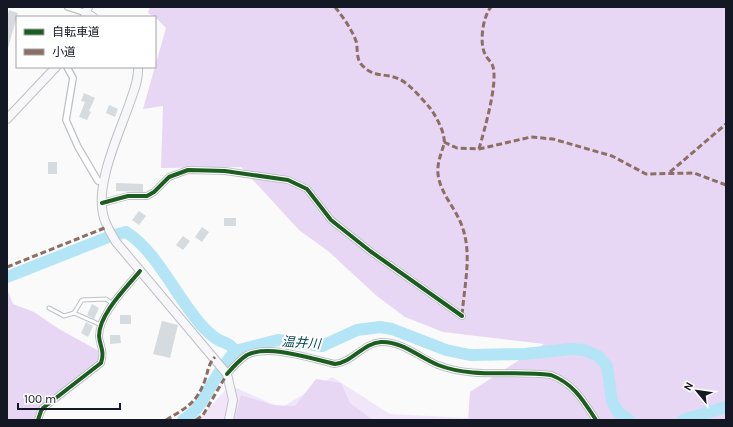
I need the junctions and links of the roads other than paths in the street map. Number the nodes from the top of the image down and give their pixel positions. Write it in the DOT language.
graph roads {
  1 [pos="68,7"];
  2 [pos="88,13"];
  3 [pos="55,68"];
  4 [pos="68,68"];
  5 [pos="138,68"];
  6 [pos="7,119"];
  7 [pos="103,182"];
  8 [pos="102,203"];
  9 [pos="140,271"];
  10 [pos="113,304"];
  11 [pos="49,308"];
  12 [pos="74,313"];
  13 [pos="462,316"];
  14 [pos="101,325"];
  15 [pos="227,374"];
  16 [pos="38,420"];
  17 [pos="229,420"];
  18 [pos="596,420"];
  1 -- 2 [label="street"];
  3 -- 6 [label="street"];
  4 -- 7 [label="street"];
  5 -- 7 [label="street"];
  7 -- 8 [label="street"];
  8 -- 9 [label="street"];
  8 -- 13 [label="street"];
  9 -- 10 [label="street"];
  9 -- 15 [label="street"];
  10 -- 12 [label="lane"];
  10 -- 14 [label="street"];
  11 -- 12 [label="lane"];
  12 -- 14 [label="lane"];
  14 -- 16 [label="street"];
  15 -- 17 [label="street"];
  15 -- 18 [label="street"];
}
